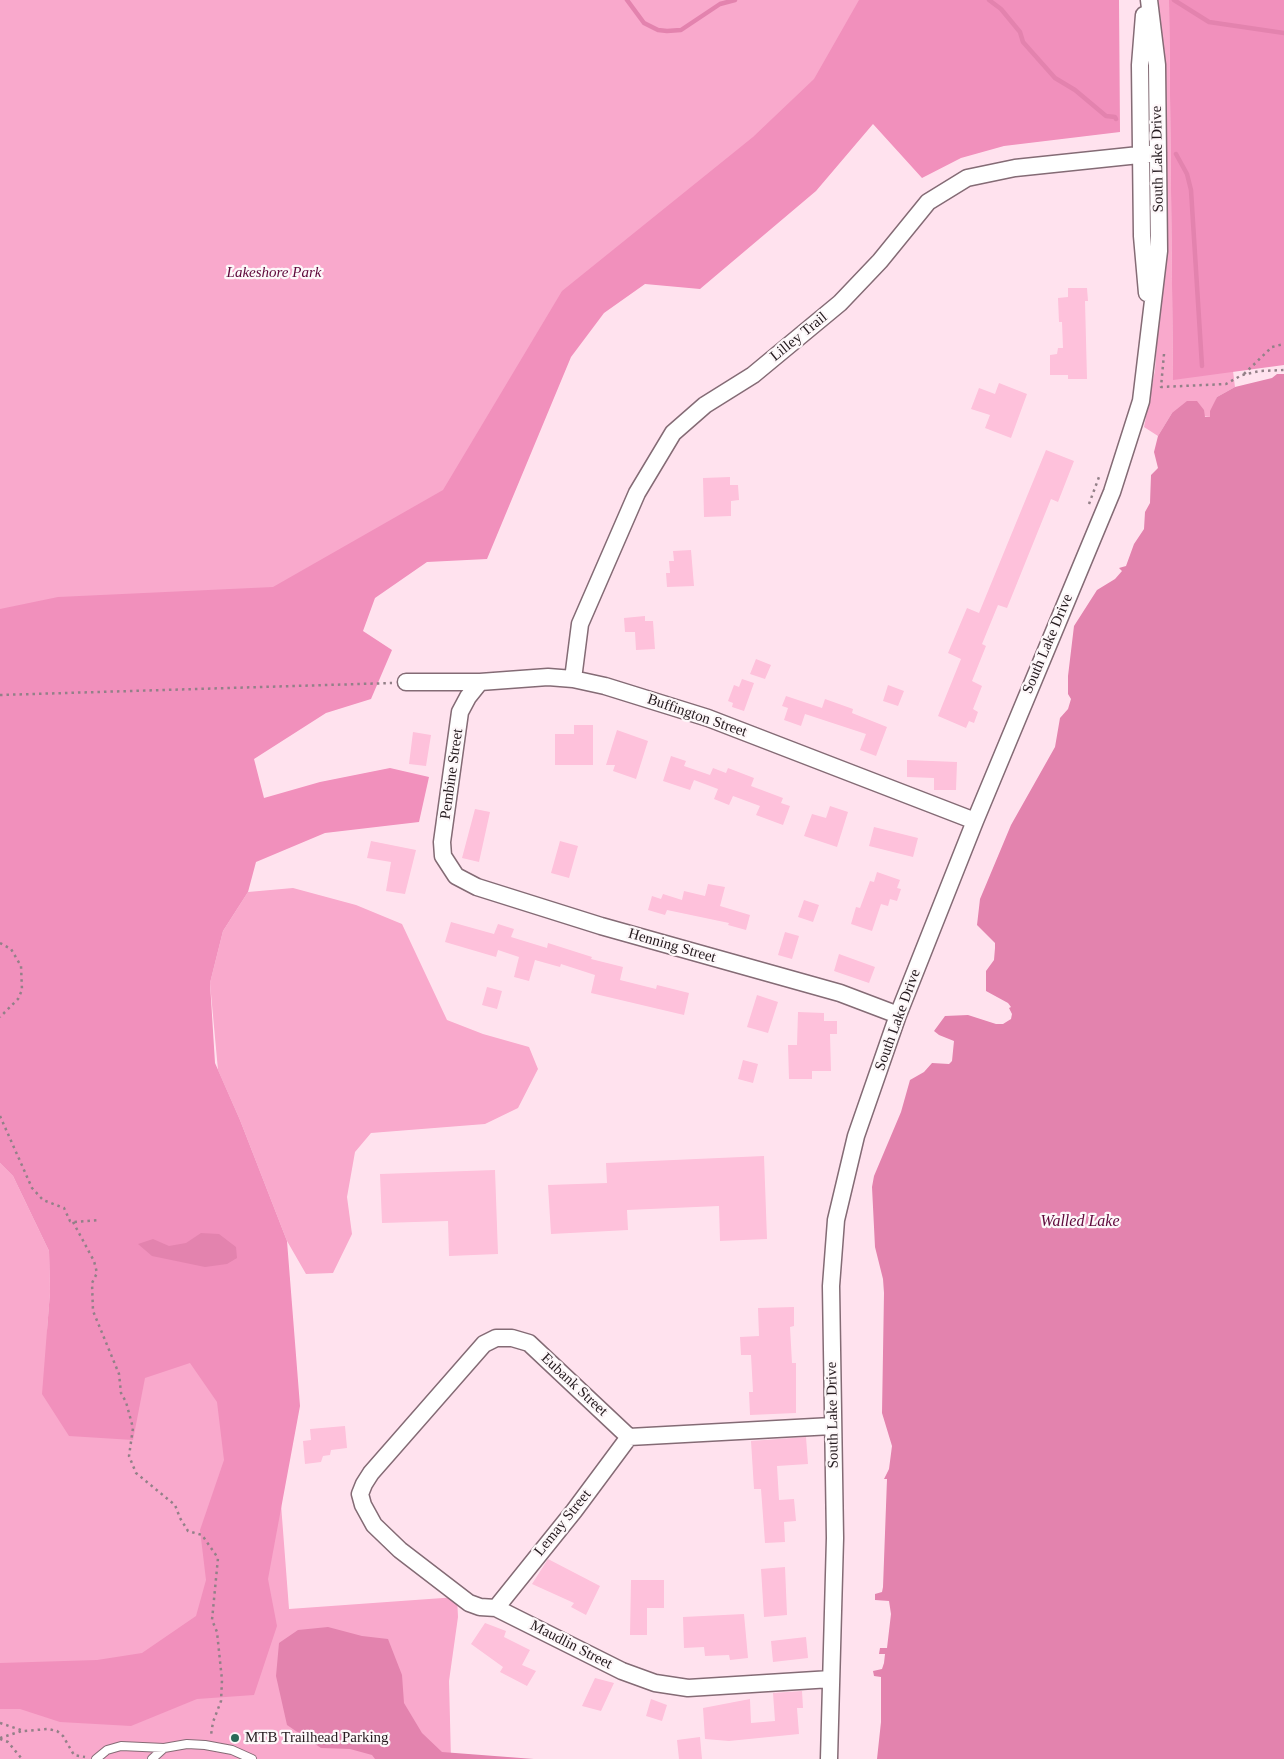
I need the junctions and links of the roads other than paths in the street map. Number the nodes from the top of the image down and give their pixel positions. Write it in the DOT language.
graph roads {
  1 [pos="1148,0"];
  2 [pos="1158,153"];
  3 [pos="1141,154"];
  4 [pos="1150,318"];
  5 [pos="573,679"];
  6 [pos="406,682"];
  7 [pos="480,682"];
  8 [pos="975,821"];
  9 [pos="451,869"];
  10 [pos="898,1016"];
  11 [pos="832,1426"];
  12 [pos="629,1437"];
  13 [pos="360,1494"];
  14 [pos="496,1608"];
  15 [pos="831,1680"];
  16 [pos="164,1748"];
  17 [pos="96,1758"];
  18 [pos="152,1759"];
  19 [pos="252,1759"];
  20 [pos="829,1759"];
  1 -- 2 [label="street, South Lake Drive"];
  1 -- 3 [label="street, South Lake Drive"];
  2 -- 3 [label="street, Lilley Trail"];
  2 -- 4 [label="street, South Lake Drive"];
  3 -- 4 [label="street, South Lake Drive"];
  3 -- 5 [label="street, Lilley Trail"];
  4 -- 8 [label="street, South Lake Drive"];
  5 -- 7 [label="street, Buffington Street"];
  5 -- 8 [label="street, Buffington Street"];
  6 -- 7 [label="street, Buffington Street"];
  7 -- 9 [label="street, Pembine Street"];
  8 -- 10 [label="street, South Lake Drive"];
  9 -- 10 [label="street, Henning Street"];
  10 -- 11 [label="street, South Lake Drive"];
  11 -- 12 [label="street"];
  11 -- 15 [label="street, South Lake Drive"];
  12 -- 13 [label="street, Eubank Street"];
  12 -- 14 [label="street, Lemay Street"];
  13 -- 14 [label="street, Maudlin Street"];
  14 -- 15 [label="street, Maudlin Street"];
  15 -- 20 [label="street, South Lake Drive"];
  16 -- 17 [label="lane"];
  16 -- 18 [label="lane"];
  16 -- 19 [label="lane"];
}
